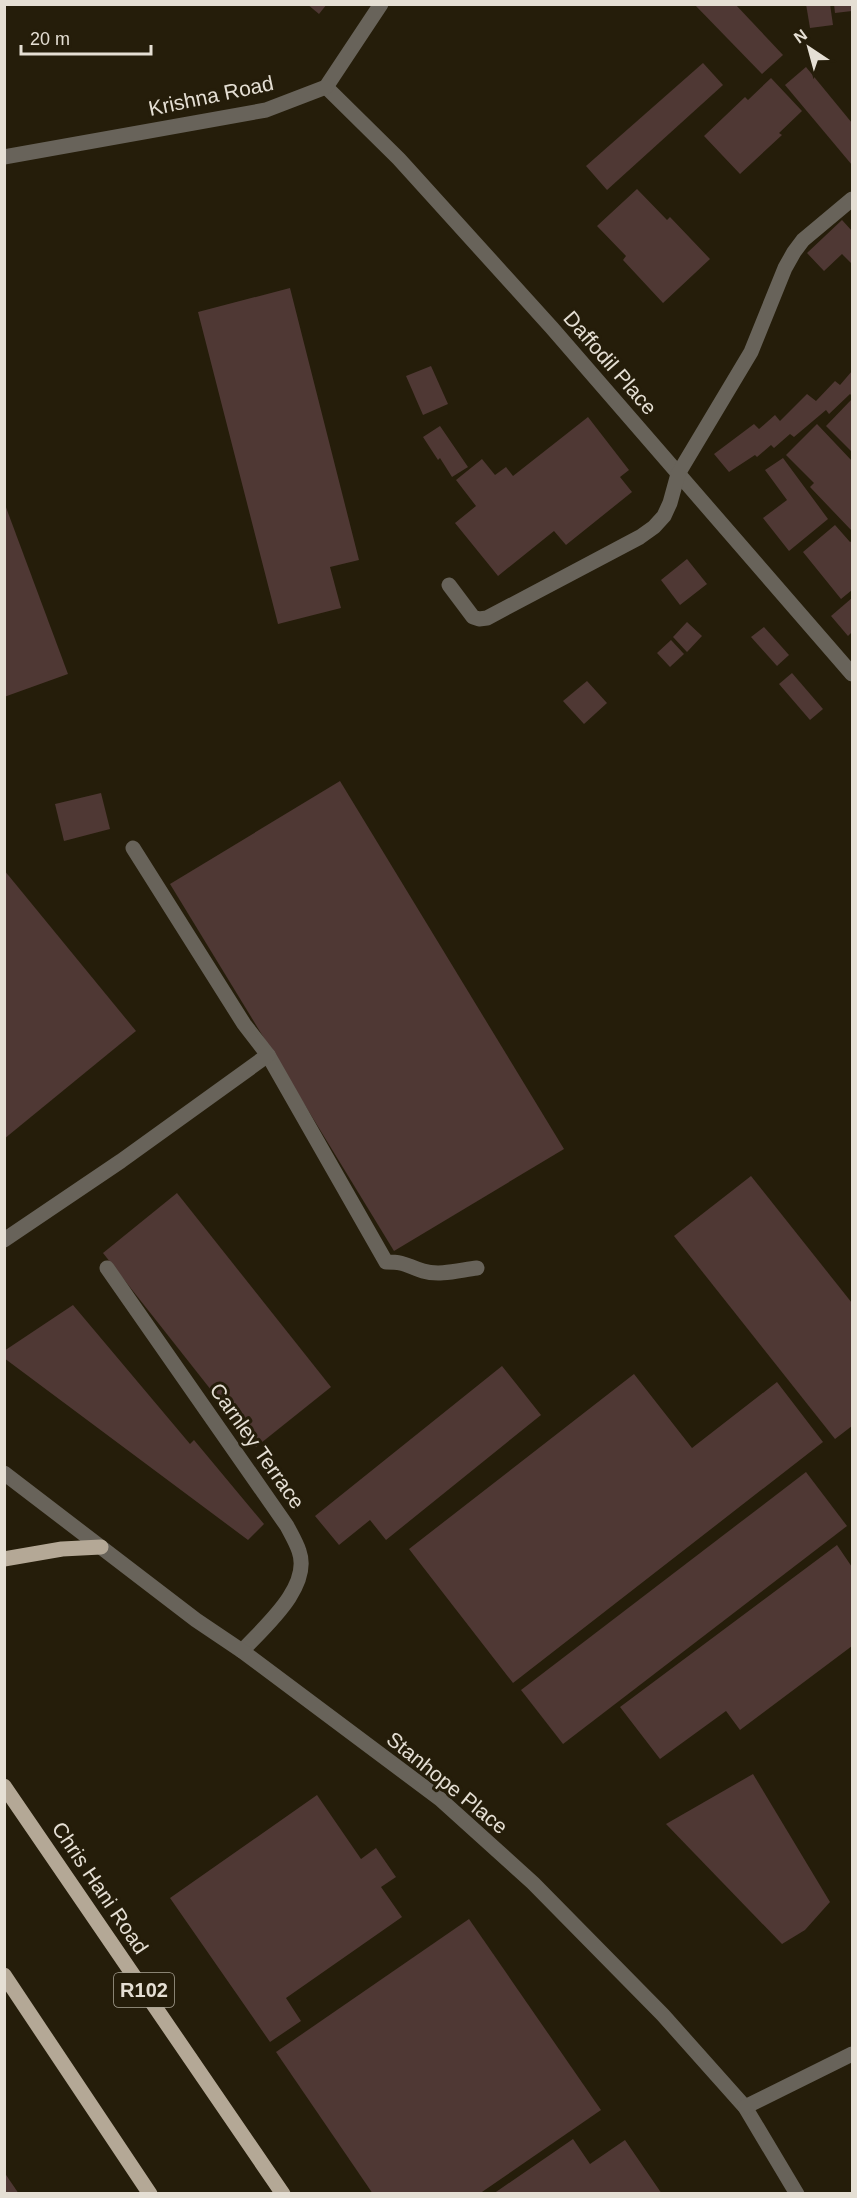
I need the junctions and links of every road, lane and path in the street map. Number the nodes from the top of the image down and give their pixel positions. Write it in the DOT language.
graph roads {
  1 [pos="381,4"];
  2 [pos="326,87"];
  3 [pos="4,156"];
  4 [pos="852,199"];
  5 [pos="678,474"];
  6 [pos="449,585"];
  7 [pos="852,674"];
  8 [pos="133,848"];
  9 [pos="268,1055"];
  10 [pos="4,1240"];
  11 [pos="107,1268"];
  12 [pos="477,1268"];
  13 [pos="4,1473"];
  14 [pos="101,1546"];
  15 [pos="4,1559"];
  16 [pos="242,1651"];
  17 [pos="4,1786"];
  18 [pos="4,1975"];
  19 [pos="852,2054"];
  20 [pos="745,2108"];
  21 [pos="150,2193"];
  22 [pos="283,2193"];
  23 [pos="797,2193"];
  1 -- 2 [label="street"];
  2 -- 3 [label="street, Krishna Road"];
  2 -- 5 [label="street, Daffodil Place"];
  4 -- 5 [label="street"];
  5 -- 6 [label="street"];
  5 -- 7 [label="street, Daffodil Place"];
  8 -- 9 [label="street"];
  9 -- 10 [label="street"];
  9 -- 12 [label="street"];
  11 -- 16 [label="street, Carnley Terrace"];
  13 -- 14 [label="street, Stanhope Place"];
  14 -- 15 [label="main road"];
  14 -- 16 [label="street, Stanhope Place"];
  16 -- 20 [label="street, Stanhope Place"];
  17 -- 22 [label="main road, Chris Hani Road / R102"];
  18 -- 21 [label="main road"];
  19 -- 20 [label="street"];
  20 -- 23 [label="street, Stanhope Place"];
}
